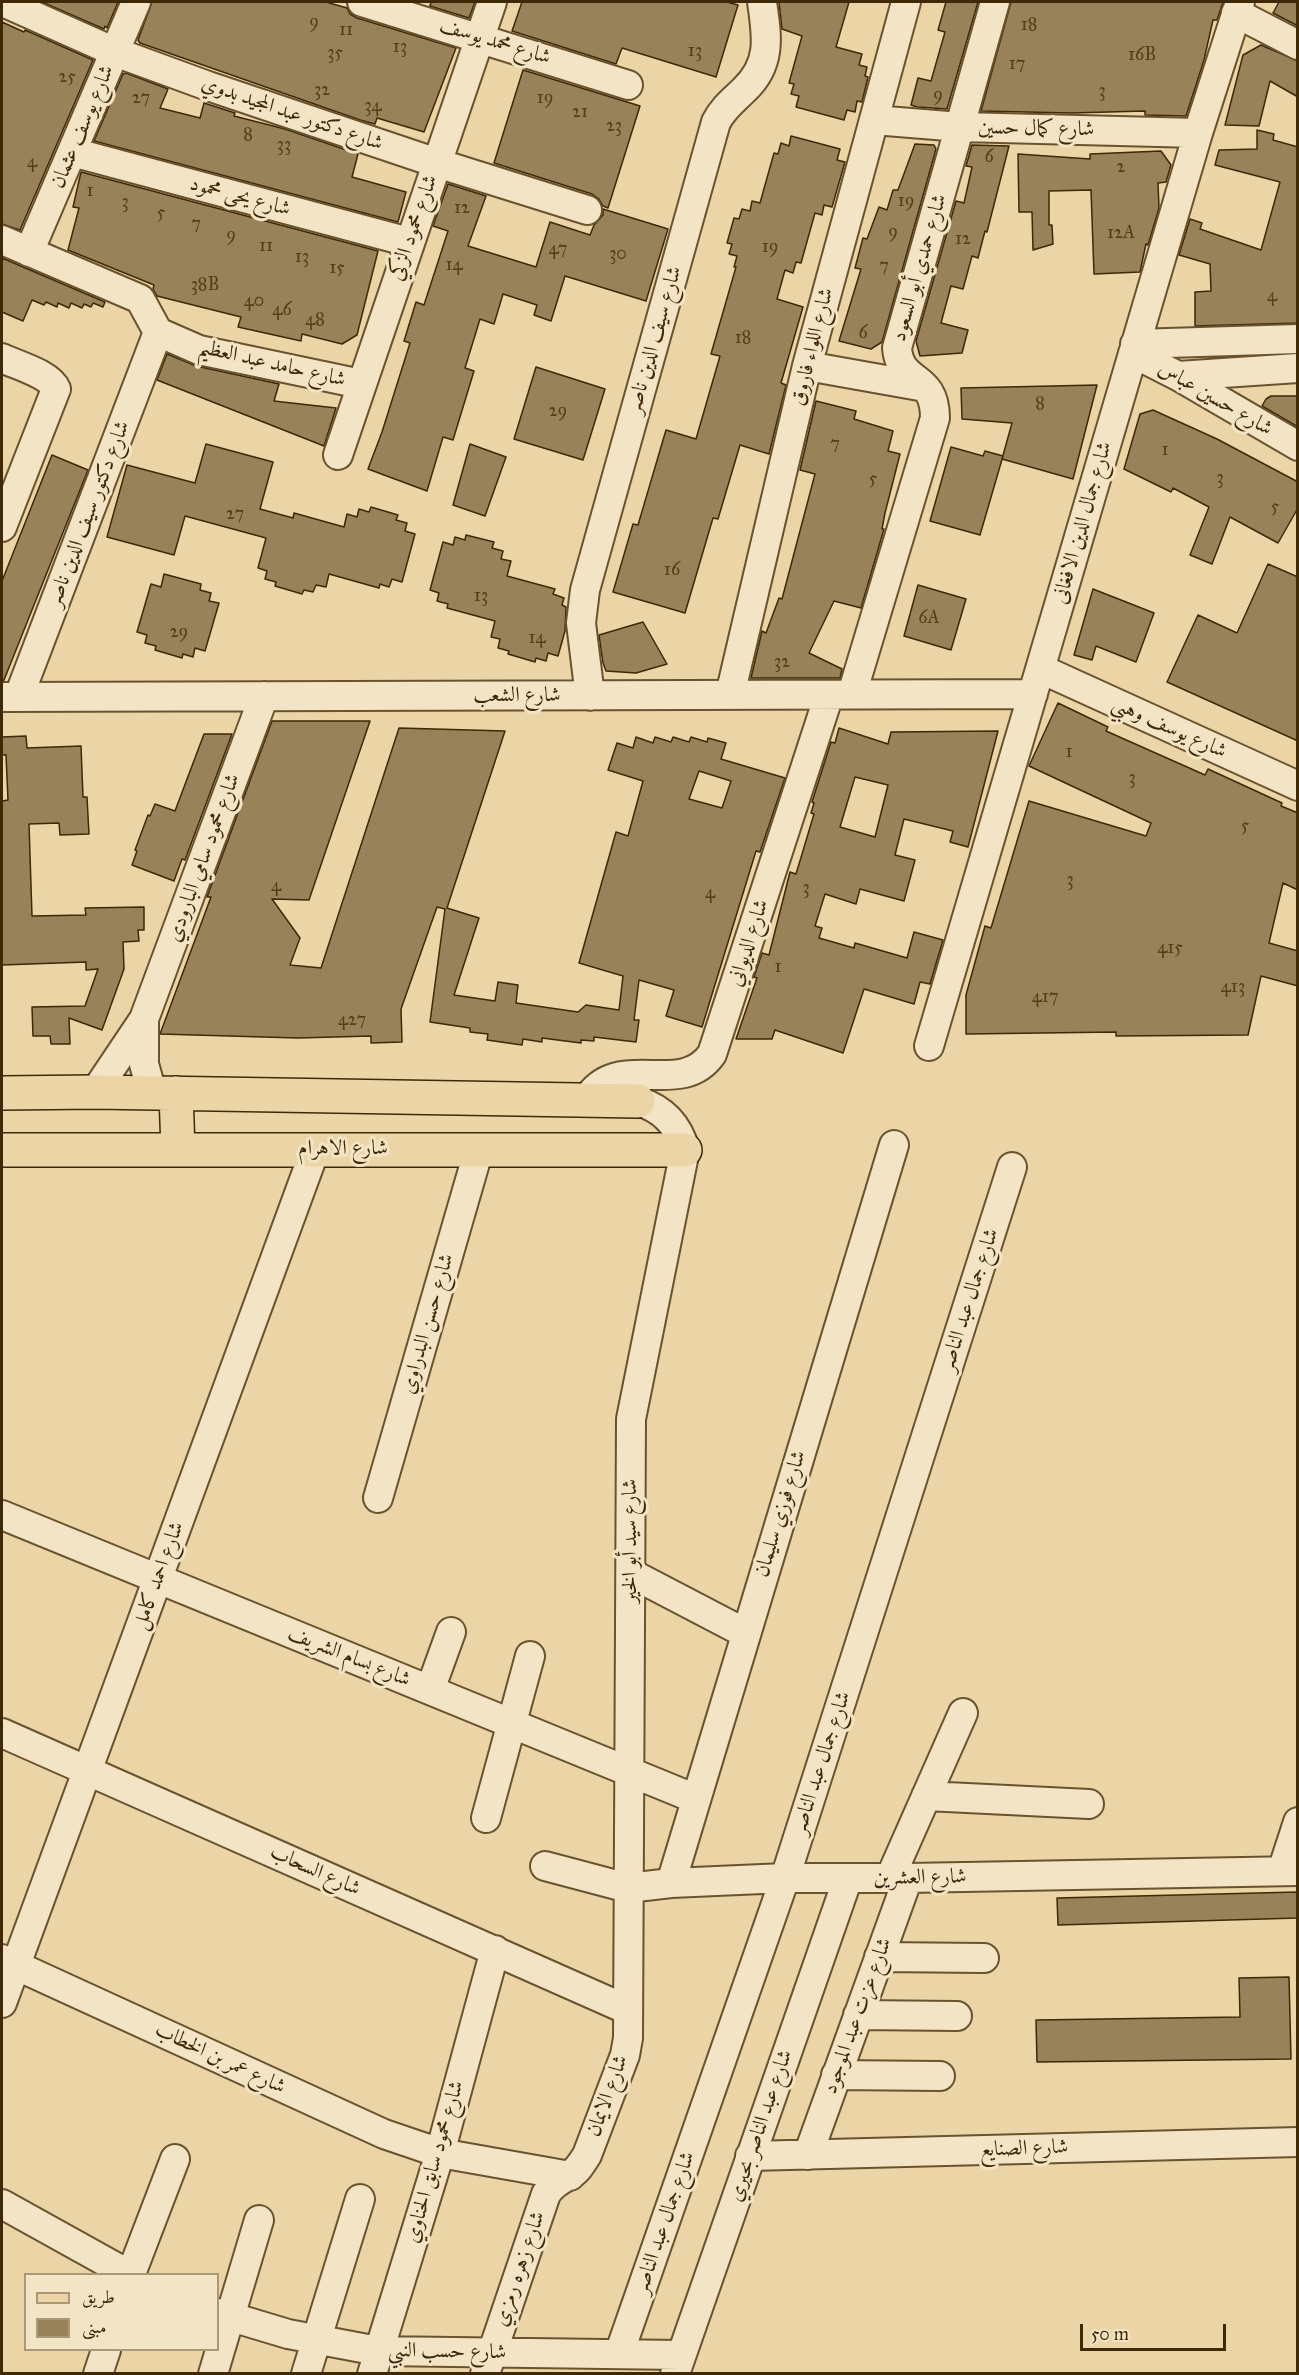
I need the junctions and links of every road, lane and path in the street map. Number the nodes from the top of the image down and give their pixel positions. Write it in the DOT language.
graph roads {
  1 [pos="3,2"];
  2 [pos="136,2"];
  3 [pos="362,2"];
  4 [pos="492,2"];
  5 [pos="762,2"];
  6 [pos="906,2"];
  7 [pos="995,2"];
  8 [pos="1238,7"];
  9 [pos="480,37"];
  10 [pos="1298,45"];
  11 [pos="115,52"];
  12 [pos="628,85"];
  13 [pos="874,120"];
  14 [pos="960,128"];
  15 [pos="1198,132"];
  16 [pos="72,152"];
  17 [pos="437,163"];
  18 [pos="587,210"];
  19 [pos="2,240"];
  20 [pos="409,242"];
  21 [pos="28,252"];
  22 [pos="158,332"];
  23 [pos="1298,339"];
  24 [pos="1134,349"];
  25 [pos="2,358"];
  26 [pos="807,366"];
  27 [pos="1298,369"];
  28 [pos="1178,376"];
  29 [pos="361,384"];
  30 [pos="927,387"];
  31 [pos="1298,446"];
  32 [pos="338,454"];
  33 [pos="2,528"];
  34 [pos="1037,682"];
  35 [pos="730,695"];
  36 [pos="841,695"];
  37 [pos="10,696"];
  38 [pos="264,696"];
  39 [pos="590,696"];
  40 [pos="1298,786"];
  41 [pos="144,1019"];
  42 [pos="929,1046"];
  43 [pos="95,1092"];
  44 [pos="2,1093"];
  45 [pos="164,1093"];
  46 [pos="586,1101"];
  47 [pos="638,1101"];
  48 [pos="894,1146"];
  49 [pos="479,1149"];
  50 [pos="2,1150"];
  51 [pos="178,1150"];
  52 [pos="315,1150"];
  53 [pos="685,1150"];
  54 [pos="1012,1167"];
  55 [pos="378,1498"];
  56 [pos="2,1515"];
  57 [pos="632,1574"];
  58 [pos="158,1579"];
  59 [pos="452,1632"];
  60 [pos="745,1633"];
  61 [pos="530,1656"];
  62 [pos="430,1690"];
  63 [pos="963,1713"];
  64 [pos="512,1723"];
  65 [pos="2,1733"];
  66 [pos="88,1771"];
  67 [pos="629,1772"];
  68 [pos="927,1796"];
  69 [pos="696,1799"];
  70 [pos="1089,1804"];
  71 [pos="486,1818"];
  72 [pos="1298,1821"];
  73 [pos="545,1866"];
  74 [pos="1290,1871"];
  75 [pos="785,1878"];
  76 [pos="848,1878"];
  77 [pos="899,1878"];
  78 [pos="671,1883"];
  79 [pos="628,1888"];
  80 [pos="495,1950"];
  81 [pos="879,1957"];
  82 [pos="984,1958"];
  83 [pos="9,1962"];
  84 [pos="2,2003"];
  85 [pos="628,2010"];
  86 [pos="858,2015"];
  87 [pos="957,2016"];
  88 [pos="836,2075"];
  89 [pos="940,2076"];
  90 [pos="1298,2142"];
  91 [pos="440,2153"];
  92 [pos="808,2155"];
  93 [pos="750,2156"];
  94 [pos="175,2159"];
  95 [pos="570,2176"];
  96 [pos="360,2199"];
  97 [pos="2,2204"];
  98 [pos="259,2220"];
  99 [pos="127,2273"];
  100 [pos="129,2273"];
  101 [pos="224,2315"];
  102 [pos="219,2341"];
  103 [pos="317,2341"];
  104 [pos="105,2351"];
  105 [pos="217,2351"];
  106 [pos="619,2354"];
  107 [pos="375,2362"];
  108 [pos="488,2364"];
  109 [pos="678,2364"];
  110 [pos="98,2373"];
  111 [pos="213,2373"];
  112 [pos="306,2373"];
  1 -- 11 [label="street, شارع دكتور عبد المجيد بدوي"];
  2 -- 11 [label="street, شارع يوسف عثمان"];
  3 -- 9 [label="street, شارع محمد يوسف"];
  4 -- 9 [label="street, شارع محمود الزكي"];
  5 -- 39 [label="street, شارع سيف الدين ناصر"];
  6 -- 13 [label="street, شارع اللواء فاروق"];
  7 -- 14 [label="street, شارع حمدي أبو السعود"];
  8 -- 10 [label="street"];
  8 -- 15 [label="street, شارع جمال الدين الافغانى"];
  9 -- 12 [label="street, شارع محمد يوسف"];
  9 -- 17 [label="street, شارع محمود الزكي"];
  11 -- 16 [label="street, شارع يوسف عثمان"];
  11 -- 17 [label="street, شارع دكتور عبد المجيد بدوي"];
  13 -- 14 [label="street, شارع كمال حسين"];
  13 -- 26 [label="street, شارع اللواء فاروق"];
  14 -- 15 [label="street, شارع كمال حسين"];
  14 -- 30 [label="street, شارع حمدي أبو السعود"];
  15 -- 24 [label="street, شارع جمال الدين الافغانى"];
  16 -- 20 [label="street, شارع يحى محمود"];
  16 -- 21 [label="street, شارع يوسف عثمان"];
  17 -- 18 [label="street, شارع دكتور عبد المجيد بدوي"];
  17 -- 20 [label="street, شارع محمود الزكي"];
  19 -- 21 [label="street"];
  20 -- 29 [label="street, شارع محمود الزكي"];
  21 -- 22 [label="street"];
  22 -- 29 [label="street, شارع حامد عبد العظيم"];
  22 -- 37 [label="street, شارع دكتور سيف الدين ناصر"];
  23 -- 24 [label="street"];
  24 -- 28 [label="street, شارع حسين عباس"];
  24 -- 34 [label="street, شارع جمال الدين الافغانى"];
  25 -- 33 [label="street"];
  26 -- 30 [label="street"];
  26 -- 35 [label="street, شارع اللواء فاروق"];
  27 -- 28 [label="street"];
  28 -- 31 [label="street, شارع حسين عباس"];
  29 -- 32 [label="street, شارع محمود الزكي"];
  30 -- 36 [label="street"];
  34 -- 36 [label="street, شارع الشعب"];
  34 -- 40 [label="street, شارع يوسف وهبي"];
  34 -- 42 [label="street, شارع جمال الدين الافغانى"];
  35 -- 36 [label="street, شارع الشعب"];
  35 -- 39 [label="street, شارع الشعب"];
  36 -- 46 [label="street, شارع الديواني"];
  37 -- 38 [label="street, شارع الشعب"];
  38 -- 39 [label="street, شارع الشعب"];
  38 -- 41 [label="street, شارع محمود سامي البارودي"];
  41 -- 43 [label="street, شارع محمود سامي البارودي"];
  41 -- 45 [label="street, شارع محمود سامي البارودي"];
  43 -- 44 [label="main road"];
  43 -- 45 [label="main road"];
  45 -- 46 [label="main road"];
  45 -- 51 [label="main road"];
  46 -- 47 [label="main road"];
  47 -- 53 [label="street"];
  48 -- 60 [label="street, شارع فوزي سليمان"];
  49 -- 52 [label="main road, شارع الاهرام"];
  49 -- 53 [label="main road, شارع الاهرام"];
  49 -- 55 [label="street, شارع حسن البدراوي"];
  50 -- 51 [label="main road, شارع الاهرام"];
  51 -- 52 [label="main road, شارع الاهرام"];
  52 -- 58 [label="street, شارع احمد كامل"];
  53 -- 57 [label="street, شارع سيد أبو الخير"];
  54 -- 75 [label="street, شارع جمال عبد الناصر"];
  56 -- 58 [label="street, شارع بسام الشريف"];
  57 -- 60 [label="street"];
  57 -- 67 [label="street, شارع سيد أبو الخير"];
  58 -- 62 [label="street, شارع بسام الشريف"];
  58 -- 66 [label="street, شارع احمد كامل"];
  59 -- 62 [label="street"];
  60 -- 69 [label="street, شارع فوزي سليمان"];
  61 -- 64 [label="street"];
  62 -- 64 [label="street, شارع بسام الشريف"];
  63 -- 68 [label="street, شارع عزت عبد الموجود"];
  64 -- 67 [label="street, شارع بسام الشريف"];
  64 -- 71 [label="street"];
  65 -- 66 [label="street, شارع السحاب"];
  66 -- 80 [label="street, شارع السحاب"];
  66 -- 83 [label="street, شارع احمد كامل"];
  67 -- 69 [label="street, شارع بسام الشريف"];
  67 -- 79 [label="street, شارع سيد أبو الخير"];
  68 -- 70 [label="street"];
  68 -- 77 [label="street, شارع عزت عبد الموجود"];
  69 -- 78 [label="street, شارع فوزي سليمان"];
  72 -- 74 [label="street"];
  73 -- 79 [label="street, شارع العشرين"];
  74 -- 77 [label="street, شارع العشرين"];
  75 -- 76 [label="street, شارع العشرين"];
  75 -- 78 [label="street, شارع العشرين"];
  75 -- 106 [label="street, شارع جمال عبد الناصر"];
  76 -- 77 [label="street, شارع العشرين"];
  76 -- 93 [label="street, شارع عبد الناصر بحيري"];
  77 -- 81 [label="street, شارع عزت عبد الموجود"];
  78 -- 79 [label="street, شارع العشرين"];
  79 -- 85 [label="street, شارع سيد أبو الخير"];
  80 -- 85 [label="street, شارع السحاب"];
  80 -- 91 [label="street, شارع محمود سابق الحناوي"];
  81 -- 82 [label="street"];
  81 -- 86 [label="street, شارع عزت عبد الموجود"];
  83 -- 84 [label="street, شارع احمد كامل"];
  83 -- 91 [label="street, شارع عمر بن الخطاب"];
  85 -- 95 [label="street, شارع الايمان"];
  86 -- 87 [label="street"];
  86 -- 88 [label="street, شارع عزت عبد الموجود"];
  88 -- 89 [label="street"];
  88 -- 92 [label="street, شارع عزت عبد الموجود"];
  90 -- 92 [label="street, شارع الصنايع"];
  91 -- 95 [label="street, شارع عمر بن الخطاب"];
  91 -- 107 [label="street, شارع محمود سابق الحناوي"];
  92 -- 93 [label="street, شارع الصنايع"];
  93 -- 109 [label="street, شارع عبد الناصر بحيري"];
  94 -- 100 [label="street"];
  95 -- 108 [label="street, شارع زهره رمزي"];
  96 -- 103 [label="street"];
  97 -- 99 [label="street"];
  98 -- 101 [label="street"];
  101 -- 102 [label="street"];
  101 -- 103 [label="street, شارع حسب النبي"];
  103 -- 107 [label="street, شارع حسب النبي"];
  103 -- 112 [label="street"];
  104 -- 110 [label="street"];
  105 -- 111 [label="street"];
  106 -- 108 [label="street, شارع حسب النبي"];
  106 -- 109 [label="street, شارع حسب النبي"];
  107 -- 108 [label="street, شارع حسب النبي"];
}
